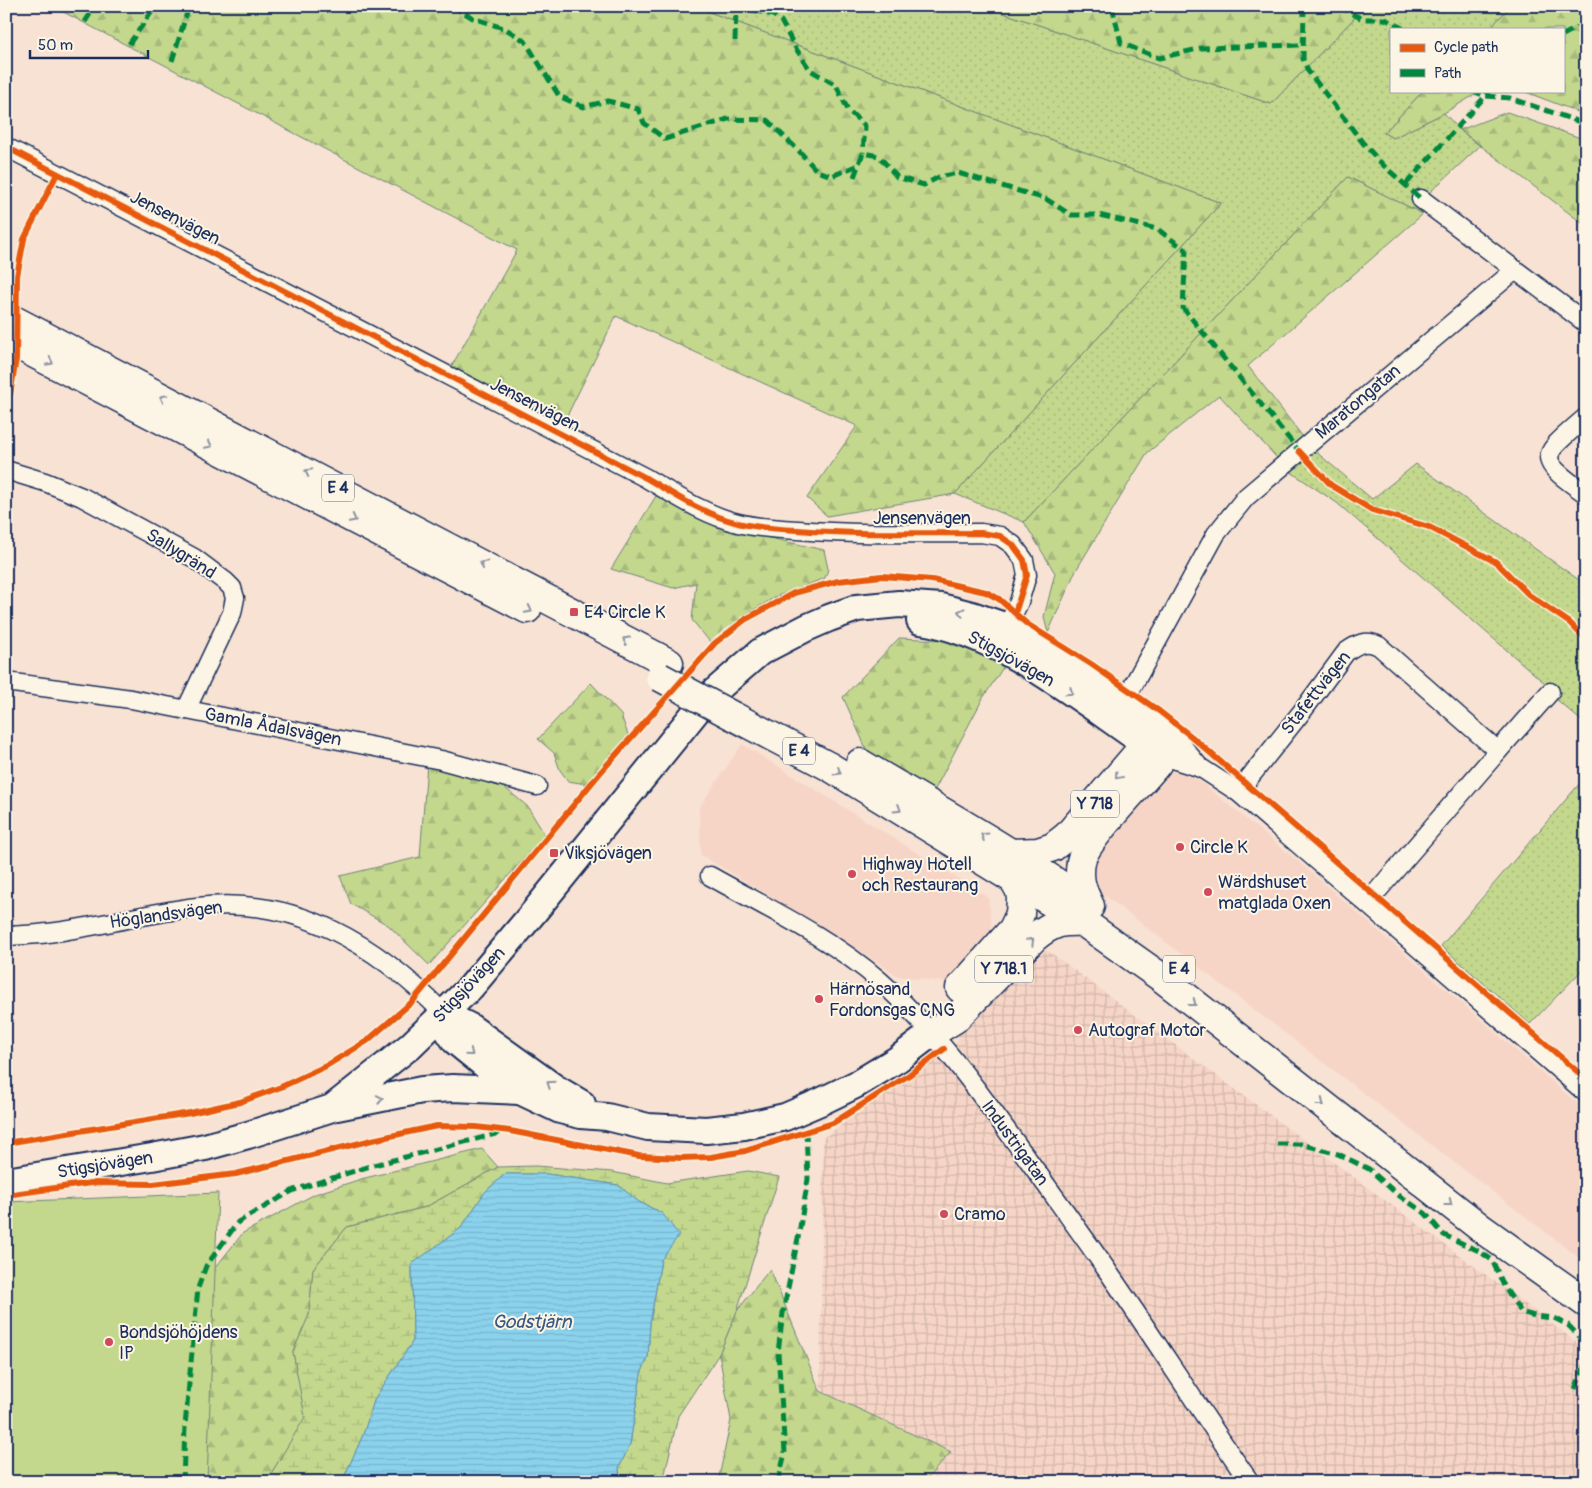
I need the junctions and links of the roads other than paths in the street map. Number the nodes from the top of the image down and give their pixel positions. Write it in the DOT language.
graph roads {
  1 [pos="6,148"];
  2 [pos="1421,199"];
  3 [pos="1514,271"];
  4 [pos="6,316"];
  5 [pos="1586,322"];
  6 [pos="6,339"];
  7 [pos="1586,418"];
  8 [pos="6,470"];
  9 [pos="1586,494"];
  10 [pos="829,618"];
  11 [pos="1007,627"];
  12 [pos="665,670"];
  13 [pos="6,682"];
  14 [pos="1550,692"];
  15 [pos="1125,700"];
  16 [pos="186,710"];
  17 [pos="1159,744"];
  18 [pos="1498,751"];
  19 [pos="1201,768"];
  20 [pos="537,786"];
  21 [pos="1238,792"];
  22 [pos="1012,866"];
  23 [pos="710,876"];
  24 [pos="1367,903"];
  25 [pos="1087,914"];
  26 [pos="6,936"];
  27 [pos="444,1014"];
  28 [pos="932,1033"];
  29 [pos="520,1091"];
  30 [pos="1585,1091"];
  31 [pos="332,1108"];
  32 [pos="607,1118"];
  33 [pos="6,1182"];
  34 [pos="1586,1282"];
  35 [pos="1586,1303"];
  36 [pos="1250,1482"];
  1 -- 11 [label="street, Jensenvägen"];
  2 -- 3 [label="street"];
  3 -- 5 [label="street"];
  3 -- 15 [label="street, Maratongatan"];
  12 -- 4 [label="highway, E 4, one-way"];
  6 -- 12 [label="highway, E 4, one-way"];
  7 -- 9 [label="street"];
  8 -- 16 [label="street, Sallygränd"];
  11 -- 10 [label="main road, Stigsjövägen, one-way"];
  10 -- 17 [label="main road, Stigsjövägen, one-way"];
  10 -- 27 [label="main road, Stigsjövägen"];
  11 -- 15 [label="main road, Stigsjövägen"];
  12 -- 22 [label="highway, E 4, bridge"];
  13 -- 16 [label="street, Gamla Ådalsvägen"];
  14 -- 18 [label="street"];
  15 -- 17 [label="main road, Stigsjövägen"];
  16 -- 20 [label="street, Gamla Ådalsvägen"];
  17 -- 19 [label="street"];
  17 -- 19 [label="street"];
  17 -- 22 [label="highway, Y 718, one-way"];
  17 -- 25 [label="highway, Y 718"];
  18 -- 21 [label="street, Stafettvägen"];
  18 -- 24 [label="street"];
  19 -- 21 [label="street"];
  21 -- 24 [label="street"];
  22 -- 25 [label="highway, E 4"];
  22 -- 28 [label="highway, Y 718.1"];
  23 -- 28 [label="street, Industrigatan"];
  24 -- 30 [label="street"];
  28 -- 25 [label="highway, Y 718.1, one-way"];
  25 -- 34 [label="highway, E 4"];
  25 -- 35 [label="highway, E 4, one-way"];
  26 -- 27 [label="street, Höglandsvägen"];
  27 -- 29 [label="main road, Y 718.1, one-way"];
  27 -- 31 [label="main road, Stigsjövägen"];
  32 -- 27 [label="main road, Y 718.1, one-way"];
  28 -- 32 [label="main road, Y 718.1"];
  28 -- 36 [label="street, Industrigatan"];
  31 -- 29 [label="main road, one-way"];
  29 -- 32 [label="main road, Y 718.1"];
  31 -- 33 [label="main road, Stigsjövägen"];
}
